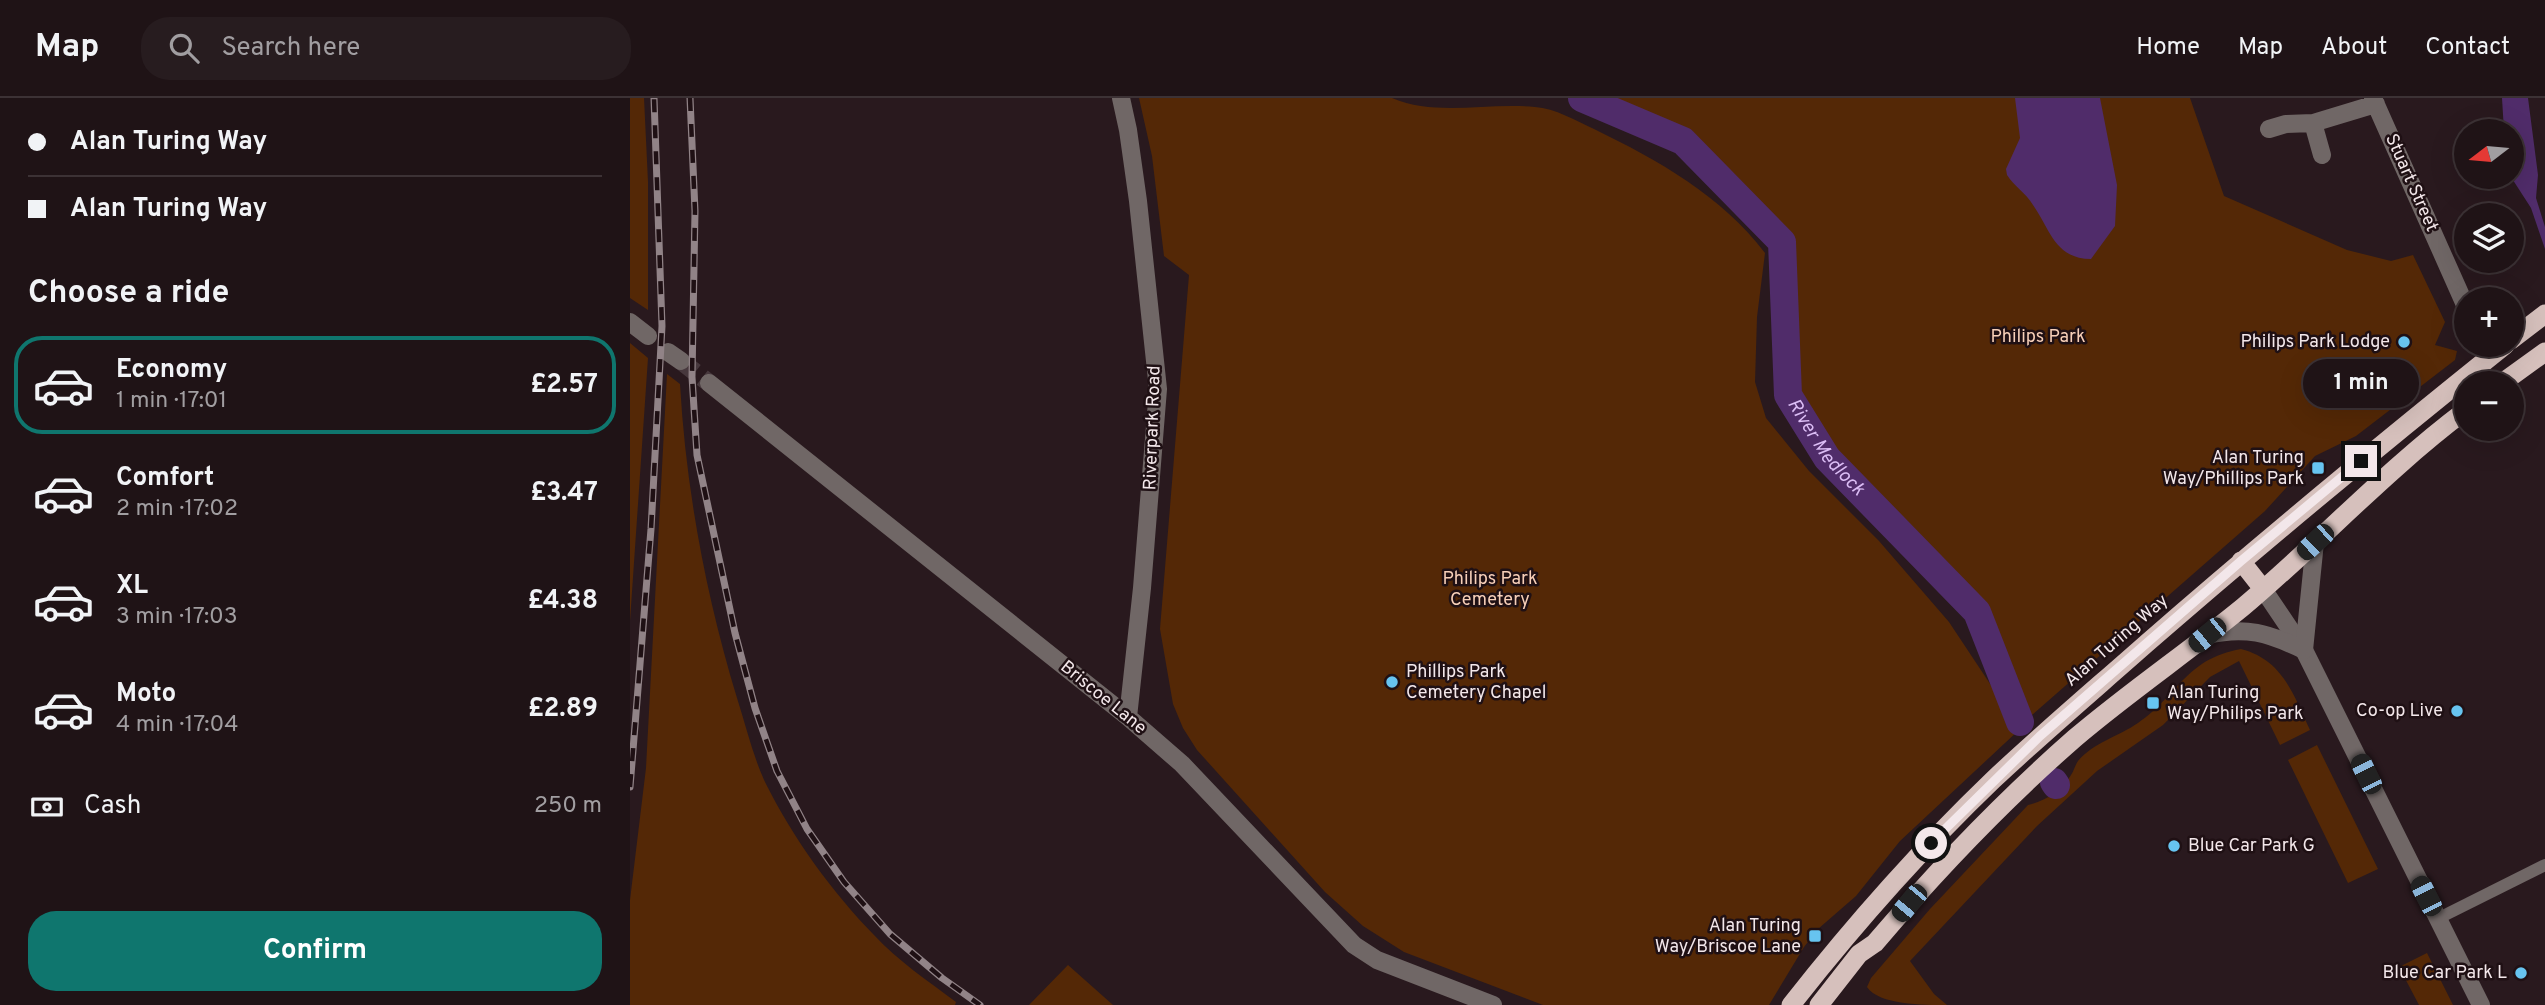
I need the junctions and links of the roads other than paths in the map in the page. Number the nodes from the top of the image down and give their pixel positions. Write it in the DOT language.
graph roads {
  1 [pos="1121,98"];
  2 [pos="2374,101"];
  3 [pos="2313,123"];
  4 [pos="2269,129"];
  5 [pos="2322,155"];
  6 [pos="2457,287"];
  7 [pos="630,322"];
  8 [pos="648,336"];
  9 [pos="2545,352"];
  10 [pos="2489,357"];
  11 [pos="2519,371"];
  12 [pos="709,383"];
  13 [pos="2454,420"];
  14 [pos="2315,542"];
  15 [pos="2241,561"];
  16 [pos="2263,589"];
  17 [pos="2207,635"];
  18 [pos="2304,650"];
  19 [pos="1128,718"];
  20 [pos="2545,865"];
  21 [pos="2437,919"];
  22 [pos="1493,1005"];
  23 [pos="1791,1005"];
  24 [pos="1819,1005"];
  25 [pos="2481,1005"];
  1 -- 19 [label="street, Riverpark Road"];
  2 -- 3 [label="street"];
  2 -- 6 [label="street, Stuart Street"];
  3 -- 4 [label="street"];
  3 -- 5 [label="street"];
  7 -- 8 [label="street"];
  9 -- 11 [label="highway"];
  10 -- 15 [label="highway, Alan Turing Way"];
  12 -- 19 [label="street, Briscoe Lane"];
  13 -- 14 [label="highway"];
  14 -- 16 [label="highway"];
  14 -- 18 [label="street"];
  15 -- 16 [label="highway"];
  15 -- 23 [label="highway, Alan Turing Way"];
  16 -- 17 [label="highway"];
  16 -- 18 [label="street"];
  17 -- 18 [label="street"];
  17 -- 24 [label="highway"];
  18 -- 21 [label="street"];
  19 -- 22 [label="street, Briscoe Lane"];
  20 -- 21 [label="street"];
  21 -- 25 [label="street"];
}
